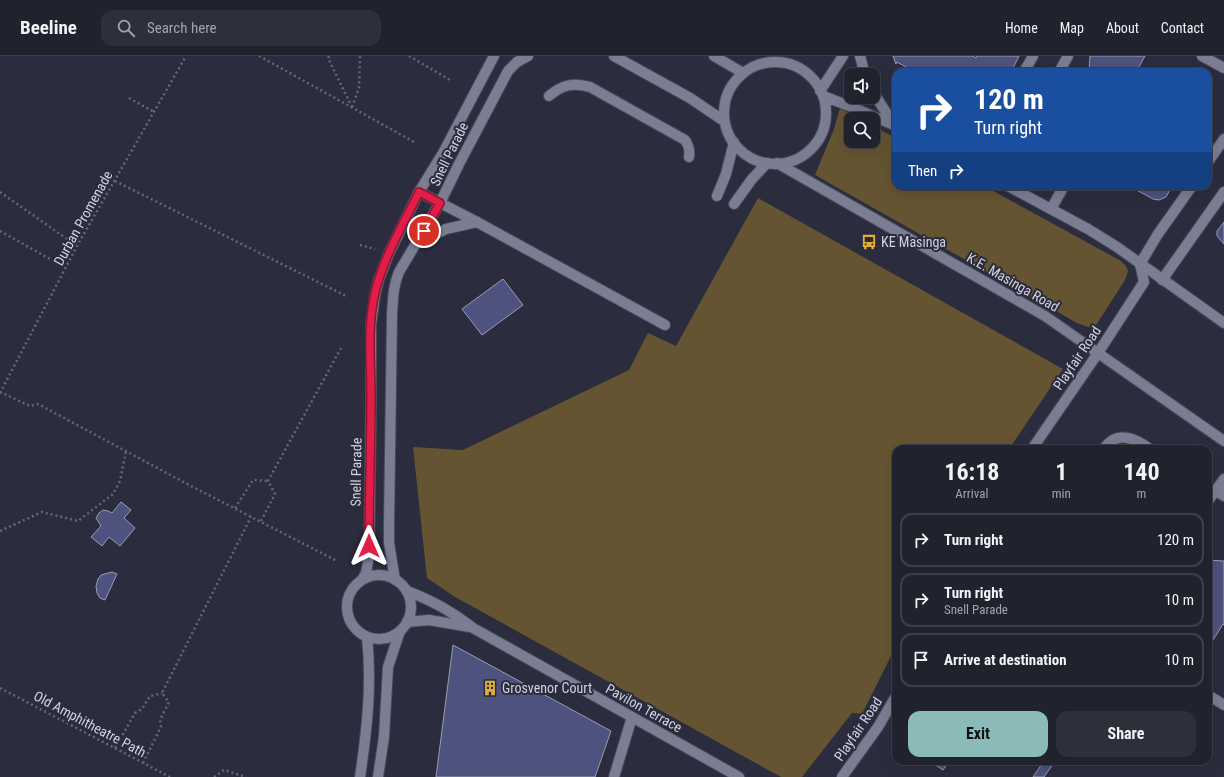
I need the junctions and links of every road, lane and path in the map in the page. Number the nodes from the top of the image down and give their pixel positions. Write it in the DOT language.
graph roads {
  1 [pos="186,56"];
  2 [pos="259,56"];
  3 [pos="329,56"];
  4 [pos="360,56"];
  5 [pos="409,56"];
  6 [pos="494,56"];
  7 [pos="528,56"];
  8 [pos="614,56"];
  9 [pos="714,56"];
  10 [pos="755,56"];
  11 [pos="843,56"];
  12 [pos="860,56"];
  13 [pos="1033,56"];
  14 [pos="1068,56"];
  15 [pos="1202,56"];
  16 [pos="863,68"];
  17 [pos="1026,68"];
  18 [pos="1061,68"];
  19 [pos="1224,68"];
  20 [pos="746,71"];
  21 [pos="450,80"];
  22 [pos="822,93"];
  23 [pos="549,96"];
  24 [pos="129,98"];
  25 [pos="880,103"];
  26 [pos="352,108"];
  27 [pos="154,112"];
  28 [pos="724,121"];
  29 [pos="892,121"];
  30 [pos="892,125"];
  31 [pos="1224,139"];
  32 [pos="734,142"];
  33 [pos="416,143"];
  34 [pos="1212,156"];
  35 [pos="689,157"];
  36 [pos="772,163"];
  37 [pos="115,180"];
  38 [pos="1015,190"];
  39 [pos="1062,190"];
  40 [pos="1189,190"];
  41 [pos="0,192"];
  42 [pos="419,192"];
  43 [pos="1224,192"];
  44 [pos="717,196"];
  45 [pos="440,203"];
  46 [pos="734,204"];
  47 [pos="1051,209"];
  48 [pos="477,222"];
  49 [pos="0,231"];
  50 [pos="416,244"];
  51 [pos="77,246"];
  52 [pos="1140,264"];
  53 [pos="66,268"];
  54 [pos="1162,280"];
  55 [pos="1144,282"];
  56 [pos="346,296"];
  57 [pos="1224,323"];
  58 [pos="665,325"];
  59 [pos="340,348"];
  60 [pos="1098,353"];
  61 [pos="0,392"];
  62 [pos="1224,441"];
  63 [pos="1035,445"];
  64 [pos="1108,445"];
  65 [pos="1143,445"];
  66 [pos="126,451"];
  67 [pos="1224,479"];
  68 [pos="268,481"];
  69 [pos="1224,485"];
  70 [pos="1212,493"];
  71 [pos="1224,496"];
  72 [pos="235,508"];
  73 [pos="251,517"];
  74 [pos="261,521"];
  75 [pos="0,531"];
  76 [pos="337,560"];
  77 [pos="362,580"];
  78 [pos="395,580"];
  79 [pos="407,591"];
  80 [pos="407,622"];
  81 [pos="474,628"];
  82 [pos="400,631"];
  83 [pos="367,637"];
  84 [pos="0,688"];
  85 [pos="162,693"];
  86 [pos="1212,698"];
  87 [pos="892,703"];
  88 [pos="1224,705"];
  89 [pos="632,718"];
  90 [pos="115,748"];
  91 [pos="143,763"];
  92 [pos="235,776"];
  93 [pos="170,777"];
  94 [pos="214,777"];
  95 [pos="246,777"];
  96 [pos="360,777"];
  97 [pos="378,777"];
  98 [pos="614,777"];
  99 [pos="739,777"];
  100 [pos="842,777"];
  1 -- 27 [label="path, Durban Promenade"];
  2 -- 26 [label="path"];
  3 -- 26 [label="path"];
  4 -- 26 [label="path"];
  5 -- 21 [label="path"];
  6 -- 42 [label="street, Snell Parade"];
  7 -- 45 [label="street, Snell Parade"];
  8 -- 28 [label="street"];
  9 -- 20 [label="street"];
  10 -- 20 [label="street"];
  11 -- 22 [label="street"];
  12 -- 16 [label="street"];
  13 -- 17 [label="street"];
  14 -- 18 [label="street"];
  15 -- 19 [label="street"];
  20 -- 22 [label="street"];
  20 -- 28 [label="street"];
  22 -- 30 [label="street"];
  22 -- 36 [label="street"];
  23 -- 35 [label="street"];
  24 -- 27 [label="path"];
  25 -- 29 [label="street"];
  26 -- 33 [label="path"];
  27 -- 37 [label="path, Durban Promenade"];
  28 -- 32 [label="street"];
  31 -- 34 [label="street"];
  32 -- 36 [label="street"];
  32 -- 44 [label="street"];
  36 -- 46 [label="street"];
  36 -- 60 [label="street, K.E. Masinga Road"];
  37 -- 51 [label="path, Durban Promenade"];
  37 -- 56 [label="path"];
  38 -- 47 [label="street"];
  39 -- 47 [label="street"];
  40 -- 52 [label="street"];
  41 -- 51 [label="path"];
  42 -- 45 [label="street"];
  42 -- 77 [label="street, Snell Parade"];
  43 -- 54 [label="street"];
  45 -- 48 [label="street"];
  45 -- 50 [label="street, Snell Parade"];
  47 -- 52 [label="street"];
  48 -- 50 [label="street"];
  48 -- 58 [label="street"];
  49 -- 53 [label="path"];
  50 -- 78 [label="street, Snell Parade"];
  51 -- 53 [label="path, Durban Promenade"];
  52 -- 54 [label="street"];
  52 -- 55 [label="street"];
  53 -- 61 [label="path, Durban Promenade"];
  54 -- 55 [label="street"];
  54 -- 57 [label="street"];
  55 -- 60 [label="street, Playfair Road"];
  59 -- 68 [label="path"];
  60 -- 62 [label="street, K.E. Masinga Road"];
  60 -- 63 [label="street, Playfair Road"];
  61 -- 66 [label="path"];
  64 -- 65 [label="street"];
  66 -- 72 [label="path"];
  66 -- 75 [label="path"];
  67 -- 70 [label="street"];
  68 -- 72 [label="path"];
  68 -- 74 [label="path"];
  69 -- 71 [label="street"];
  72 -- 73 [label="path"];
  73 -- 74 [label="path"];
  73 -- 85 [label="path"];
  74 -- 76 [label="path"];
  77 -- 78 [label="street"];
  77 -- 83 [label="street, Snell Parade"];
  78 -- 79 [label="street"];
  79 -- 80 [label="street"];
  79 -- 81 [label="street, Pavilon Terrace"];
  80 -- 81 [label="street, Pavilon Terrace"];
  80 -- 82 [label="street"];
  81 -- 89 [label="street, Pavilon Terrace"];
  82 -- 83 [label="street"];
  82 -- 97 [label="street"];
  83 -- 96 [label="street"];
  84 -- 90 [label="path, Old Amphitheatre Path"];
  85 -- 90 [label="path"];
  85 -- 91 [label="path"];
  86 -- 88 [label="street"];
  87 -- 100 [label="street, Playfair Road"];
  89 -- 98 [label="street"];
  89 -- 99 [label="street, Pavilon Terrace"];
  90 -- 91 [label="path, Old Amphitheatre Path"];
  91 -- 93 [label="path, Old Amphitheatre Path"];
  92 -- 94 [label="path"];
  92 -- 95 [label="path"];
}
